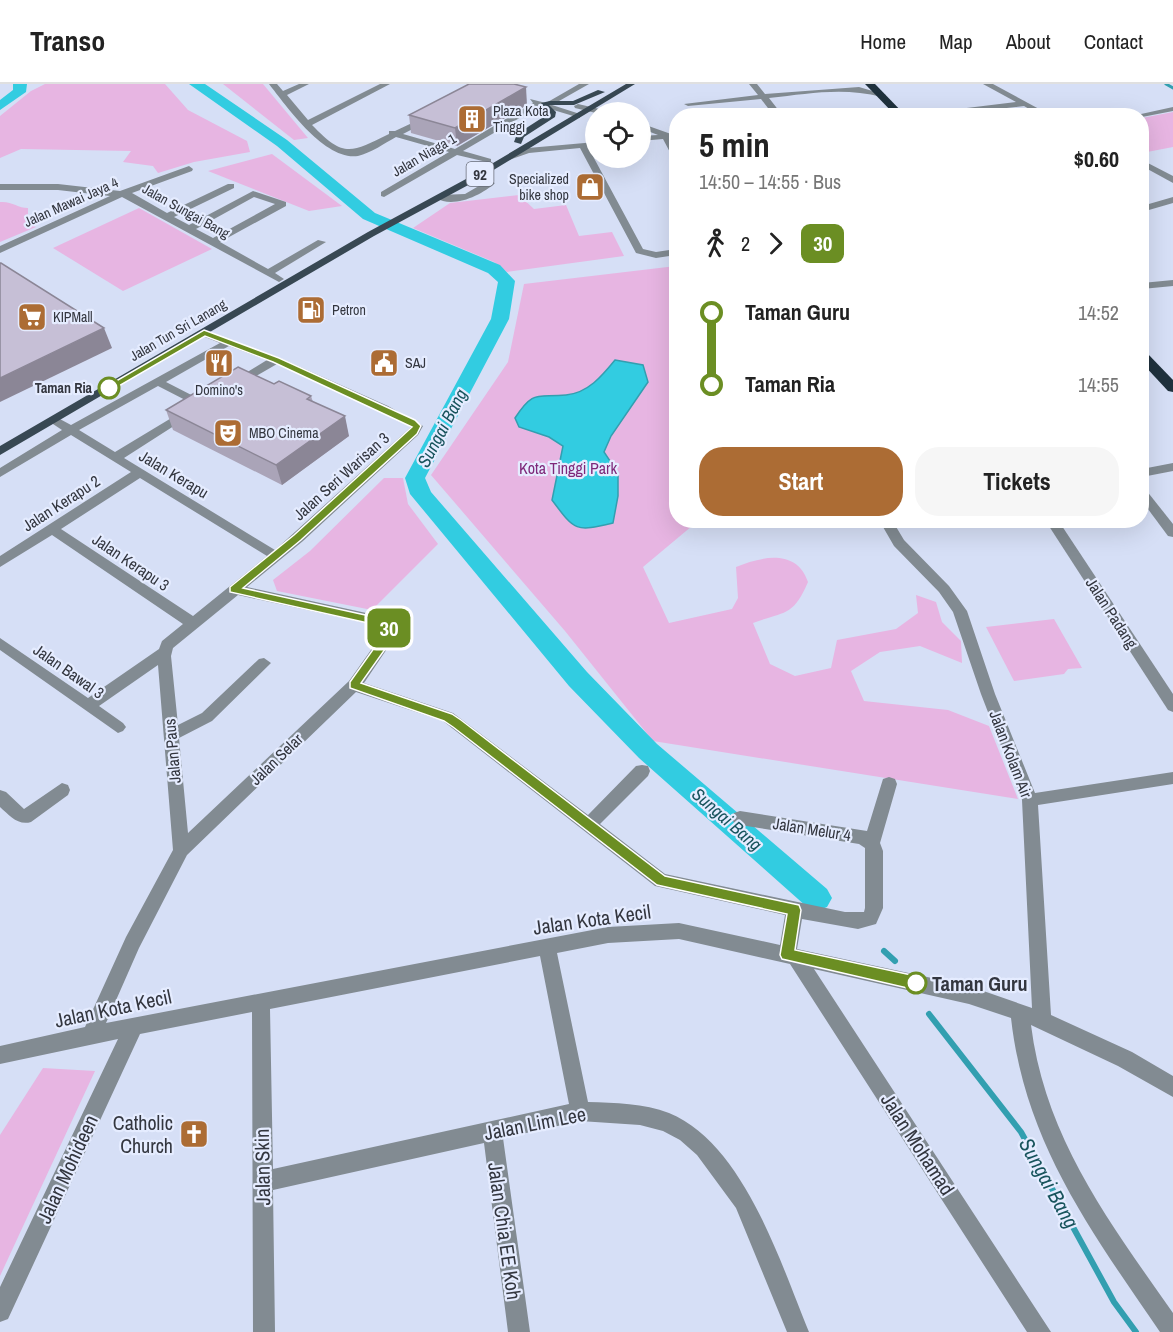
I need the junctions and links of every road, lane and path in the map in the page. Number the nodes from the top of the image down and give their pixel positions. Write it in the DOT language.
graph roads {
  1 [pos="273,84"];
  2 [pos="305,84"];
  3 [pos="358,84"];
  4 [pos="386,84"];
  5 [pos="568,84"];
  6 [pos="585,84"];
  7 [pos="615,84"];
  8 [pos="631,84"];
  9 [pos="753,84"];
  10 [pos="795,84"];
  11 [pos="859,84"];
  12 [pos="870,84"];
  13 [pos="987,84"];
  14 [pos="837,89"];
  15 [pos="601,92"];
  16 [pos="802,92"];
  17 [pos="369,93"];
  18 [pos="283,94"];
  19 [pos="882,95"];
  20 [pos="529,96"];
  21 [pos="763,96"];
  22 [pos="519,97"];
  23 [pos="543,103"];
  24 [pos="688,104"];
  25 [pos="1025,104"];
  26 [pos="773,108"];
  27 [pos="896,108"];
  28 [pos="985,108"];
  29 [pos="1033,108"];
  30 [pos="1173,109"];
  31 [pos="424,110"];
  32 [pos="577,111"];
  33 [pos="585,111"];
  34 [pos="437,113"];
  35 [pos="1149,114"];
  36 [pos="309,123"];
  37 [pos="383,130"];
  38 [pos="651,130"];
  39 [pos="549,133"];
  40 [pos="396,134"];
  41 [pos="666,136"];
  42 [pos="651,138"];
  43 [pos="518,142"];
  44 [pos="669,142"];
  45 [pos="584,146"];
  46 [pos="564,147"];
  47 [pos="456,151"];
  48 [pos="341,152"];
  49 [pos="509,157"];
  50 [pos="488,161"];
  51 [pos="1149,168"];
  52 [pos="189,169"];
  53 [pos="476,177"];
  54 [pos="1173,180"];
  55 [pos="231,186"];
  56 [pos="0,187"];
  57 [pos="123,193"];
  58 [pos="384,194"];
  59 [pos="440,198"];
  60 [pos="1173,200"];
  61 [pos="1149,206"];
  62 [pos="410,212"];
  63 [pos="168,216"];
  64 [pos="190,228"];
  65 [pos="371,234"];
  66 [pos="214,241"];
  67 [pos="321,242"];
  68 [pos="669,253"];
  69 [pos="1,255"];
  70 [pos="267,273"];
  71 [pos="279,279"];
  72 [pos="1173,283"];
  73 [pos="1149,285"];
  74 [pos="204,333"];
  75 [pos="229,342"];
  76 [pos="276,360"];
  77 [pos="1149,363"];
  78 [pos="158,382"];
  79 [pos="1173,388"];
  80 [pos="227,389"];
  81 [pos="54,420"];
  82 [pos="71,430"];
  83 [pos="1,447"];
  84 [pos="115,458"];
  85 [pos="1173,467"];
  86 [pos="140,472"];
  87 [pos="1149,472"];
  88 [pos="0,474"];
  89 [pos="1149,502"];
  90 [pos="890,528"];
  91 [pos="1056,528"];
  92 [pos="52,529"];
  93 [pos="1173,533"];
  94 [pos="276,556"];
  95 [pos="0,562"];
  96 [pos="234,589"];
  97 [pos="192,623"];
  98 [pos="0,643"];
  99 [pos="164,652"];
  100 [pos="264,663"];
  101 [pos="354,685"];
  102 [pos="88,706"];
  103 [pos="1173,706"];
  104 [pos="118,727"];
  105 [pos="171,735"];
  106 [pos="642,771"];
  107 [pos="1173,778"];
  108 [pos="889,784"];
  109 [pos="62,790"];
  110 [pos="0,797"];
  111 [pos="1030,800"];
  112 [pos="740,818"];
  113 [pos="588,825"];
  114 [pos="872,843"];
  115 [pos="181,850"];
  116 [pos="795,910"];
  117 [pos="547,947"];
  118 [pos="792,956"];
  119 [pos="261,1002"];
  120 [pos="1020,1012"];
  121 [pos="1042,1020"];
  122 [pos="134,1026"];
  123 [pos="91,1035"];
  124 [pos="0,1055"];
  125 [pos="1173,1088"];
  126 [pos="580,1111"];
  127 [pos="492,1130"];
  128 [pos="262,1182"];
  129 [pos="0,1311"];
  130 [pos="264,1332"];
  131 [pos="519,1332"];
  132 [pos="798,1332"];
  133 [pos="1040,1332"];
  134 [pos="1173,1332"];
  1 -- 18 [label="street"];
  2 -- 18 [label="street"];
  3 -- 17 [label="street"];
  4 -- 17 [label="street"];
  5 -- 23 [label="street, Jalan Niaga 1"];
  6 -- 23 [label="street, Jalan Niaga 1"];
  7 -- 15 [label="main road, Jalan Tun Sri Lanang / 92"];
  8 -- 32 [label="main road, Jalan Tun Sri Lanang / 92"];
  9 -- 21 [label="street"];
  10 -- 16 [label="street"];
  11 -- 14 [label="street"];
  12 -- 19 [label="highway"];
  13 -- 25 [label="street"];
  14 -- 16 [label="street"];
  14 -- 19 [label="street"];
  15 -- 23 [label="main road"];
  15 -- 32 [label="main road, Jalan Tun Sri Lanang / 92"];
  16 -- 21 [label="street"];
  17 -- 36 [label="street"];
  18 -- 36 [label="street"];
  19 -- 27 [label="highway"];
  20 -- 23 [label="street"];
  21 -- 24 [label="street"];
  21 -- 26 [label="street"];
  22 -- 23 [label="street"];
  23 -- 32 [label="street"];
  23 -- 43 [label="main road"];
  23 -- 47 [label="street, Jalan Niaga 1"];
  25 -- 28 [label="street"];
  25 -- 29 [label="street"];
  30 -- 35 [label="street"];
  31 -- 37 [label="street"];
  32 -- 33 [label="street"];
  32 -- 39 [label="main road, Jalan Tun Sri Lanang / 92"];
  32 -- 43 [label="main road, Jalan Tun Sri Lanang / 92"];
  34 -- 40 [label="street"];
  36 -- 48 [label="street"];
  37 -- 40 [label="street"];
  37 -- 48 [label="street"];
  38 -- 41 [label="street"];
  39 -- 46 [label="street"];
  39 -- 49 [label="main road, Jalan Tun Sri Lanang / 92"];
  40 -- 47 [label="street"];
  40 -- 48 [label="street"];
  41 -- 42 [label="street"];
  41 -- 44 [label="street"];
  43 -- 50 [label="main road, Jalan Tun Sri Lanang / 92"];
  45 -- 46 [label="street"];
  45 -- 68 [label="street"];
  46 -- 49 [label="street"];
  47 -- 50 [label="street"];
  47 -- 58 [label="street, Jalan Niaga 1"];
  49 -- 53 [label="main road, Jalan Tun Sri Lanang / 92"];
  50 -- 62 [label="main road, Jalan Tun Sri Lanang / 92"];
  51 -- 54 [label="street"];
  52 -- 57 [label="street, Jalan Mawai Jaya 4"];
  53 -- 59 [label="main road, Jalan Tun Sri Lanang / 92"];
  53 -- 59 [label="street"];
  55 -- 63 [label="street"];
  56 -- 57 [label="street, Jalan Sungai Bang"];
  57 -- 63 [label="street, Jalan Sungai Bang"];
  57 -- 69 [label="street, Jalan Mawai Jaya 4"];
  59 -- 62 [label="main road, Jalan Tun Sri Lanang / 92"];
  60 -- 61 [label="street"];
  62 -- 65 [label="main road, Jalan Tun Sri Lanang / 92"];
  63 -- 64 [label="street, Jalan Sungai Bang"];
  64 -- 66 [label="street, Jalan Sungai Bang"];
  64 -- 66 [label="street"];
  65 -- 71 [label="main road, Jalan Tun Sri Lanang / 92"];
  65 -- 74 [label="main road, Jalan Tun Sri Lanang / 92"];
  66 -- 70 [label="street, Jalan Sungai Bang"];
  67 -- 70 [label="street"];
  70 -- 71 [label="street, Jalan Sungai Bang"];
  71 -- 83 [label="main road, Jalan Tun Sri Lanang / 92"];
  72 -- 73 [label="street"];
  74 -- 75 [label="street, Jalan Seri Warisan 3"];
  74 -- 81 [label="main road, Jalan Tun Sri Lanang / 92"];
  75 -- 76 [label="street, Jalan Seri Warisan 3"];
  75 -- 78 [label="street"];
  76 -- 80 [label="street"];
  76 -- 94 [label="street, Jalan Seri Warisan 3"];
  77 -- 79 [label="highway"];
  78 -- 82 [label="street"];
  78 -- 84 [label="street"];
  81 -- 82 [label="street, Jalan Kerapu"];
  81 -- 83 [label="main road, Jalan Tun Sri Lanang / 92"];
  82 -- 84 [label="street, Jalan Kerapu"];
  82 -- 88 [label="street"];
  84 -- 86 [label="street, Jalan Kerapu"];
  85 -- 87 [label="street"];
  86 -- 92 [label="street, Jalan Kerapu 2"];
  86 -- 94 [label="street, Jalan Kerapu"];
  89 -- 93 [label="street"];
  90 -- 111 [label="street, Jalan Kolam Air"];
  91 -- 103 [label="street, Jalan Padang"];
  92 -- 95 [label="street, Jalan Kerapu 2"];
  92 -- 97 [label="street, Jalan Kerapu 3"];
  94 -- 96 [label="street, Jalan Seri Warisan 3"];
  96 -- 97 [label="street, Jalan Seri Warisan 3"];
  96 -- 101 [label="street, Jalan Selar"];
  97 -- 99 [label="street, Jalan Seri Warisan 3"];
  98 -- 102 [label="street, Jalan Bawal 3"];
  99 -- 102 [label="street, Jalan Seri Warisan 3"];
  99 -- 105 [label="street, Jalan Paus"];
  100 -- 105 [label="street"];
  101 -- 113 [label="street, Jalan Melur 4"];
  101 -- 115 [label="street, Jalan Selar"];
  102 -- 104 [label="street, Jalan Bawal 3"];
  105 -- 115 [label="street, Jalan Paus"];
  106 -- 113 [label="street"];
  107 -- 111 [label="street"];
  108 -- 114 [label="street"];
  109 -- 110 [label="street"];
  111 -- 121 [label="street, Jalan Kolam Air"];
  112 -- 114 [label="street, Jalan Melur 4"];
  113 -- 116 [label="street, Jalan Melur 4"];
  114 -- 116 [label="street, Jalan Melur 4"];
  115 -- 123 [label="street, Jalan Selar"];
  116 -- 118 [label="street"];
  117 -- 118 [label="street, Jalan Kota Kecil"];
  117 -- 119 [label="street, Jalan Kota Kecil"];
  117 -- 126 [label="street"];
  118 -- 120 [label="street, Jalan Kota Kecil"];
  118 -- 133 [label="street, Jalan Mohamad"];
  119 -- 122 [label="street, Jalan Kota Kecil"];
  119 -- 128 [label="street, Jalan Skin"];
  120 -- 121 [label="street, Jalan Kota Kecil"];
  120 -- 134 [label="street"];
  121 -- 125 [label="street, Jalan Kota Kecil"];
  122 -- 123 [label="street, Jalan Kota Kecil"];
  122 -- 129 [label="street, Jalan Mohideen"];
  123 -- 124 [label="street, Jalan Kota Kecil"];
  126 -- 127 [label="street, Jalan Lim Lee"];
  126 -- 132 [label="street, Jalan Lim Lee"];
  127 -- 128 [label="street, Jalan Lim Lee"];
  127 -- 131 [label="street, Jalan Chia EE Koh"];
  128 -- 130 [label="street, Jalan Skin"];
}
